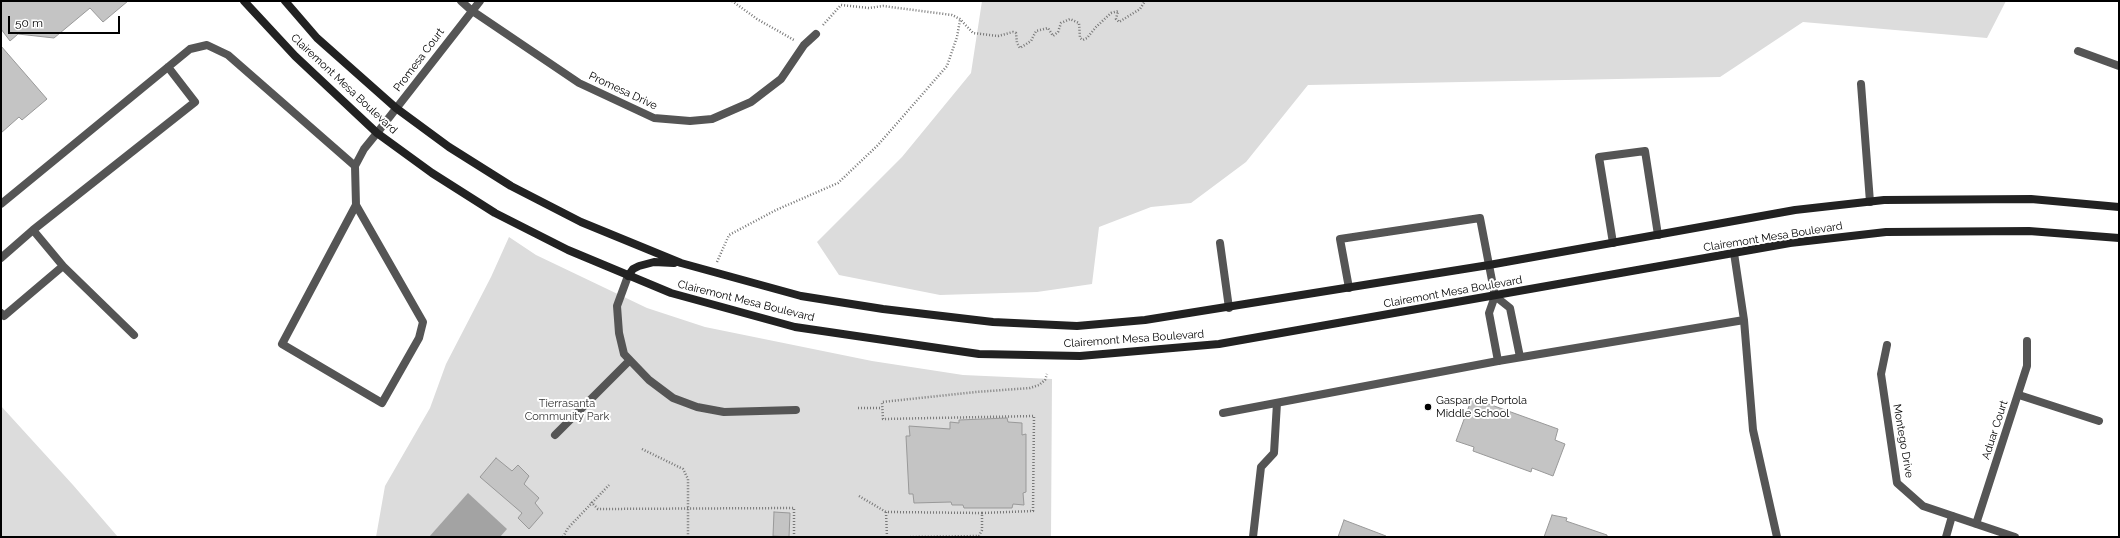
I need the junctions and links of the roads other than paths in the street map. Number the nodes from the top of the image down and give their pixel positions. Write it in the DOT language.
graph roads {
  1 [pos="244,1"];
  2 [pos="285,1"];
  3 [pos="461,1"];
  4 [pos="480,1"];
  5 [pos="471,10"];
  6 [pos="816,34"];
  7 [pos="2078,51"];
  8 [pos="2119,66"];
  9 [pos="168,67"];
  10 [pos="1861,84"];
  11 [pos="396,108"];
  12 [pos="377,132"];
  13 [pos="355,166"];
  14 [pos="1870,202"];
  15 [pos="1,204"];
  16 [pos="356,206"];
  17 [pos="2119,207"];
  18 [pos="33,230"];
  19 [pos="1658,235"];
  20 [pos="2119,238"];
  21 [pos="1220,243"];
  22 [pos="1613,243"];
  23 [pos="1734,253"];
  24 [pos="1,258"];
  25 [pos="681,263"];
  26 [pos="1488,265"];
  27 [pos="63,266"];
  28 [pos="628,276"];
  29 [pos="1349,288"];
  30 [pos="1495,296"];
  31 [pos="1229,308"];
  32 [pos="1,313"];
  33 [pos="1744,320"];
  34 [pos="134,335"];
  35 [pos="2027,341"];
  36 [pos="1887,345"];
  37 [pos="1520,357"];
  38 [pos="628,361"];
  39 [pos="1498,361"];
  40 [pos="2018,394"];
  41 [pos="1278,403"];
  42 [pos="796,410"];
  43 [pos="1223,413"];
  44 [pos="2099,421"];
  45 [pos="555,436"];
  46 [pos="1952,516"];
  47 [pos="1976,524"];
  48 [pos="1253,537"];
  49 [pos="1778,537"];
  50 [pos="1946,537"];
  51 [pos="2015,537"];
  1 -- 12 [label="main road, Clairemont Mesa Boulevard"];
  2 -- 11 [label="main road, Clairemont Mesa Boulevard"];
  3 -- 5 [label="street, Promesa Drive"];
  4 -- 5 [label="street, Promesa Court"];
  5 -- 6 [label="street, Promesa Drive"];
  5 -- 11 [label="street, Promesa Court"];
  7 -- 8 [label="street"];
  9 -- 13 [label="street"];
  9 -- 15 [label="street"];
  9 -- 18 [label="street"];
  10 -- 14 [label="street"];
  11 -- 12 [label="street, Promesa Court"];
  11 -- 25 [label="main road, Clairemont Mesa Boulevard"];
  12 -- 13 [label="street, Promesa Court"];
  12 -- 28 [label="main road, Clairemont Mesa Boulevard"];
  13 -- 16 [label="street"];
  14 -- 17 [label="main road, Clairemont Mesa Boulevard"];
  14 -- 19 [label="main road, Clairemont Mesa Boulevard"];
  16 -- 16 [label="street"];
  18 -- 24 [label="street"];
  18 -- 27 [label="street"];
  19 -- 22 [label="main road, Clairemont Mesa Boulevard"];
  19 -- 22 [label="street"];
  20 -- 23 [label="main road, Clairemont Mesa Boulevard"];
  21 -- 31 [label="street"];
  22 -- 26 [label="main road, Clairemont Mesa Boulevard"];
  23 -- 30 [label="main road, Clairemont Mesa Boulevard"];
  23 -- 33 [label="street"];
  25 -- 28 [label="main road"];
  25 -- 31 [label="main road, Clairemont Mesa Boulevard"];
  26 -- 29 [label="main road, Clairemont Mesa Boulevard"];
  26 -- 29 [label="street"];
  26 -- 30 [label="street"];
  27 -- 32 [label="street"];
  27 -- 34 [label="street"];
  28 -- 30 [label="main road, Clairemont Mesa Boulevard"];
  28 -- 38 [label="street"];
  29 -- 31 [label="main road, Clairemont Mesa Boulevard"];
  30 -- 37 [label="street"];
  30 -- 39 [label="street"];
  33 -- 37 [label="street"];
  33 -- 49 [label="street"];
  35 -- 40 [label="street, Aduar Court"];
  36 -- 46 [label="street, Montego Drive"];
  37 -- 39 [label="street"];
  38 -- 42 [label="street"];
  38 -- 45 [label="street"];
  39 -- 41 [label="street"];
  40 -- 44 [label="street"];
  40 -- 47 [label="street, Aduar Court"];
  41 -- 43 [label="street"];
  41 -- 48 [label="street"];
  46 -- 47 [label="street, Montego Drive"];
  46 -- 50 [label="street"];
  47 -- 51 [label="street, Montego Drive"];
}
